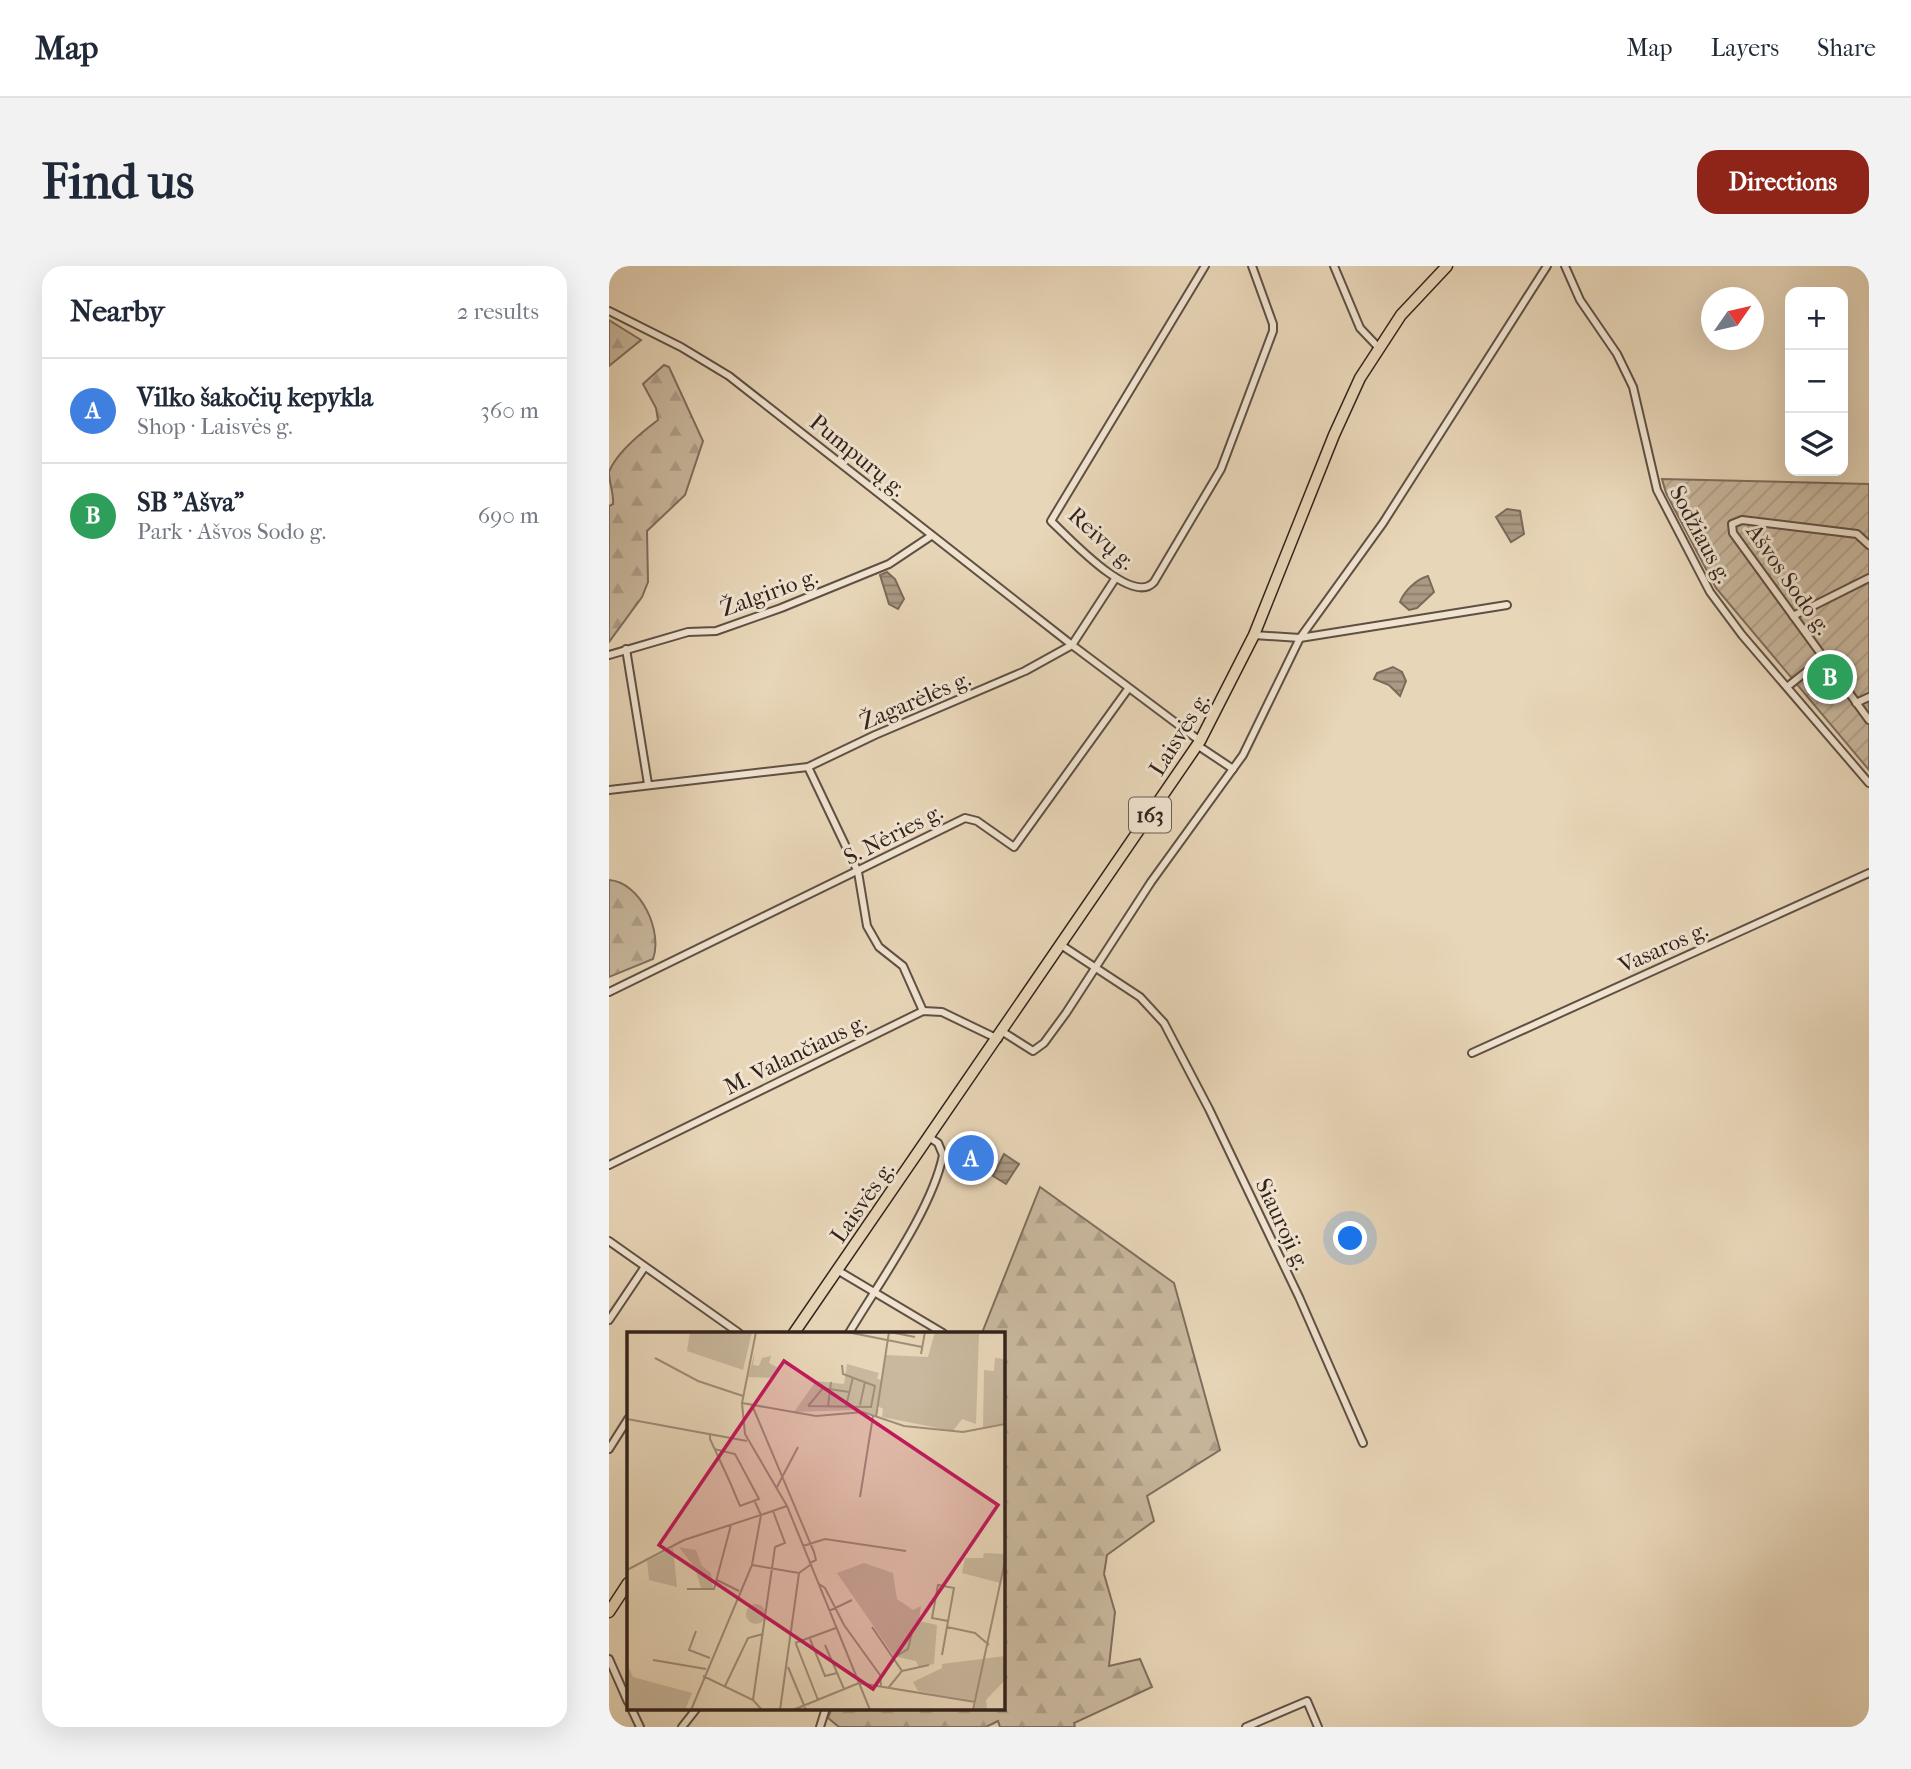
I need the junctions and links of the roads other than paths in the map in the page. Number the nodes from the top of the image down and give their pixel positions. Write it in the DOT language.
graph roads {
  1 [pos="1205,266"];
  2 [pos="1252,266"];
  3 [pos="1334,266"];
  4 [pos="1447,266"];
  5 [pos="1547,266"];
  6 [pos="1565,266"];
  7 [pos="609,311"];
  8 [pos="1378,347"];
  9 [pos="932,537"];
  10 [pos="1869,545"];
  11 [pos="1869,578"];
  12 [pos="1115,579"];
  13 [pos="1507,605"];
  14 [pos="1793,616"];
  15 [pos="1254,635"];
  16 [pos="1300,638"];
  17 [pos="1072,645"];
  18 [pos="626,649"];
  19 [pos="609,655"];
  20 [pos="1822,659"];
  21 [pos="1787,687"];
  22 [pos="1128,689"];
  23 [pos="1869,697"];
  24 [pos="1856,703"];
  25 [pos="1869,720"];
  26 [pos="1198,743"];
  27 [pos="809,767"];
  28 [pos="1233,769"];
  29 [pos="647,783"];
  30 [pos="1869,783"];
  31 [pos="609,790"];
  32 [pos="858,873"];
  33 [pos="1869,873"];
  34 [pos="1061,945"];
  35 [pos="1095,967"];
  36 [pos="609,992"];
  37 [pos="923,1011"];
  38 [pos="1000,1035"];
  39 [pos="1472,1053"];
  40 [pos="930,1138"];
  41 [pos="609,1165"];
  42 [pos="609,1241"];
  43 [pos="644,1268"];
  44 [pos="838,1270"];
  45 [pos="873,1293"];
  46 [pos="609,1320"];
  47 [pos="738,1332"];
  48 [pos="795,1332"];
  49 [pos="850,1332"];
  50 [pos="941,1332"];
  51 [pos="627,1421"];
  52 [pos="1363,1443"];
  53 [pos="609,1449"];
  54 [pos="627,1585"];
  55 [pos="609,1612"];
  56 [pos="609,1659"];
  57 [pos="627,1700"];
  58 [pos="632,1710"];
  59 [pos="695,1710"];
  60 [pos="821,1724"];
  61 [pos="640,1727"];
  62 [pos="682,1727"];
  63 [pos="831,1727"];
  64 [pos="1246,1727"];
  65 [pos="1318,1727"];
  1 -- 12 [label="street, Reivų g."];
  2 -- 12 [label="street, Reivų g."];
  3 -- 8 [label="street"];
  4 -- 8 [label="main road, Laisvės g. / 163"];
  5 -- 16 [label="street"];
  6 -- 21 [label="street, Sodžiaus g."];
  7 -- 9 [label="street, Pumpurų g."];
  8 -- 15 [label="main road, Laisvės g. / 163"];
  9 -- 17 [label="street, Pumpurų g."];
  9 -- 18 [label="street, Žalgirio g."];
  10 -- 14 [label="street, Ašvos Sodo g."];
  11 -- 14 [label="street"];
  12 -- 17 [label="street"];
  13 -- 16 [label="street"];
  14 -- 20 [label="street, Ašvos Sodo g."];
  15 -- 16 [label="street"];
  15 -- 26 [label="main road, Laisvės g. / 163"];
  16 -- 28 [label="street"];
  17 -- 22 [label="street"];
  17 -- 27 [label="street, Žagarėlės g."];
  18 -- 19 [label="street, Žalgirio g."];
  18 -- 29 [label="street"];
  20 -- 21 [label="street"];
  20 -- 24 [label="street, Ašvos Sodo g."];
  21 -- 30 [label="street, Sodžiaus g."];
  22 -- 26 [label="street"];
  22 -- 32 [label="street, S. Nėries g."];
  23 -- 24 [label="street"];
  24 -- 25 [label="street, Ašvos Sodo g."];
  26 -- 28 [label="street"];
  26 -- 34 [label="main road, Laisvės g. / 163"];
  27 -- 29 [label="street, Žagarėlės g."];
  27 -- 32 [label="street"];
  28 -- 35 [label="street"];
  29 -- 31 [label="street, Žagarėlės g."];
  32 -- 36 [label="street, S. Nėries g."];
  32 -- 37 [label="street"];
  33 -- 39 [label="street, Vasaros g."];
  34 -- 35 [label="street, Siauroji g."];
  34 -- 38 [label="main road, Laisvės g. / 163"];
  35 -- 38 [label="street"];
  35 -- 52 [label="street, Siauroji g."];
  37 -- 38 [label="street"];
  37 -- 41 [label="street, M. Valančiaus g."];
  38 -- 40 [label="main road, Laisvės g. / 163"];
  40 -- 44 [label="main road, Laisvės g. / 163"];
  40 -- 45 [label="street"];
  42 -- 43 [label="street"];
  43 -- 46 [label="street"];
  43 -- 47 [label="street"];
  44 -- 45 [label="street"];
  44 -- 48 [label="main road, Laisvės g. / 163"];
  45 -- 49 [label="street"];
  45 -- 50 [label="street"];
  51 -- 53 [label="street"];
  54 -- 55 [label="main road"];
  56 -- 57 [label="street"];
  58 -- 61 [label="street"];
  59 -- 62 [label="street"];
  60 -- 63 [label="street"];
  64 -- 65 [label="street"];
}
